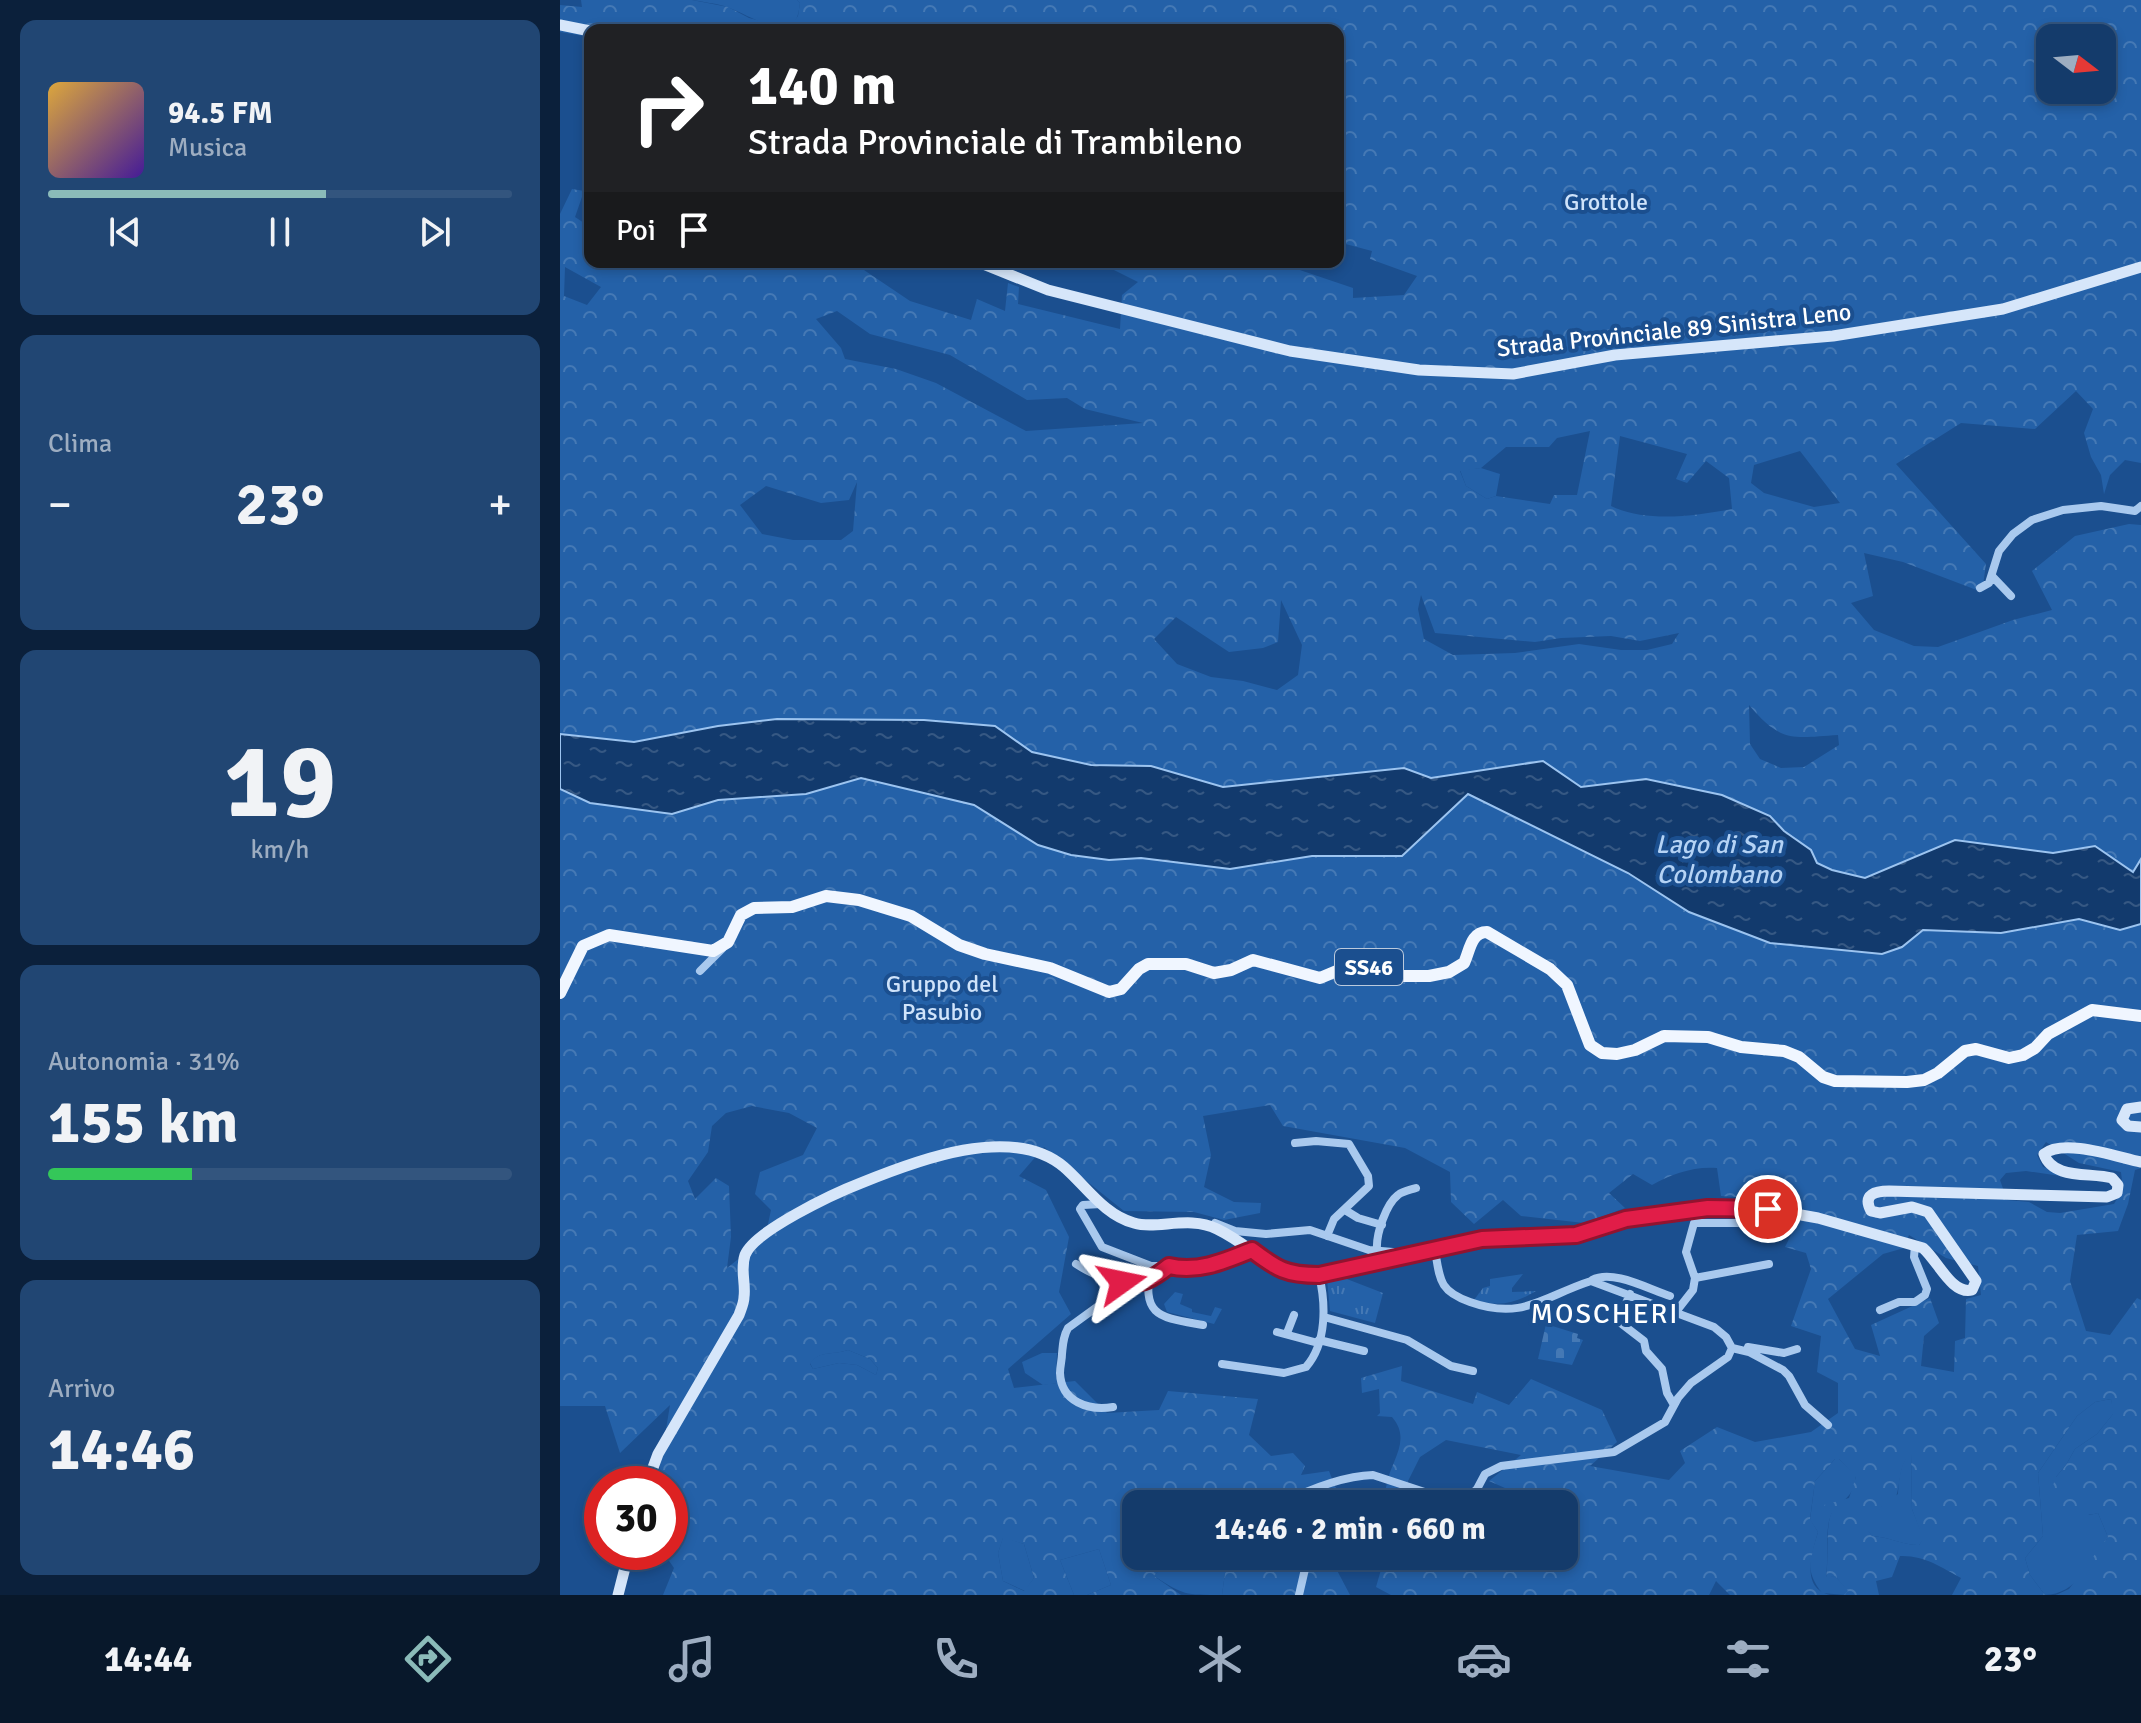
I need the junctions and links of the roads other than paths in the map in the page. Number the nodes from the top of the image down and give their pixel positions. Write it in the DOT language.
graph roads {
  1 [pos="560,25"];
  2 [pos="584,30"];
  3 [pos="2141,267"];
  4 [pos="993,268"];
  5 [pos="2141,506"];
  6 [pos="1992,576"];
  7 [pos="1980,588"];
  8 [pos="2011,596"];
  9 [pos="728,942"];
  10 [pos="700,971"];
  11 [pos="560,993"];
  12 [pos="2141,1016"];
  13 [pos="2141,1107"];
  14 [pos="2141,1127"];
  15 [pos="1295,1143"];
  16 [pos="2141,1162"];
  17 [pos="1416,1188"];
  18 [pos="1101,1204"];
  19 [pos="1345,1210"];
  20 [pos="1183,1222"];
  21 [pos="1755,1223"];
  22 [pos="1382,1225"];
  23 [pos="1327,1236"];
  24 [pos="1915,1245"];
  25 [pos="1377,1249"];
  26 [pos="1252,1250"];
  27 [pos="1435,1250"];
  28 [pos="1393,1257"];
  29 [pos="1076,1264"];
  30 [pos="1769,1264"];
  31 [pos="1151,1266"];
  32 [pos="1169,1266"];
  33 [pos="1319,1275"];
  34 [pos="1695,1278"];
  35 [pos="1148,1280"];
  36 [pos="1591,1281"];
  37 [pos="1122,1282"];
  38 [pos="1630,1294"];
  39 [pos="1670,1296"];
  40 [pos="1880,1310"];
  41 [pos="1675,1313"];
  42 [pos="1294,1315"];
  43 [pos="1324,1317"];
  44 [pos="1203,1325"];
  45 [pos="1277,1332"];
  46 [pos="1287,1333"];
  47 [pos="1319,1341"];
  48 [pos="1734,1348"];
  49 [pos="1797,1349"];
  50 [pos="1364,1351"];
  51 [pos="1222,1364"];
  52 [pos="1473,1371"];
  53 [pos="1674,1405"];
  54 [pos="1113,1407"];
  55 [pos="1828,1425"];
  56 [pos="654,1466"];
  57 [pos="1317,1490"];
  58 [pos="1419,1490"];
  59 [pos="1476,1490"];
  60 [pos="624,1570"];
  61 [pos="1305,1570"];
  62 [pos="618,1595"];
  63 [pos="1299,1595"];
  1 -- 2 [label="street"];
  3 -- 4 [label="street, Strada Provinciale 89 Sinistra Leno"];
  5 -- 6 [label="street"];
  6 -- 7 [label="street"];
  6 -- 8 [label="street"];
  9 -- 10 [label="street"];
  9 -- 11 [label="main road"];
  9 -- 12 [label="main road, SS46"];
  13 -- 14 [label="street"];
  15 -- 19 [label="street"];
  16 -- 24 [label="street"];
  17 -- 22 [label="street"];
  18 -- 20 [label="street"];
  18 -- 31 [label="street"];
  18 -- 56 [label="street"];
  19 -- 22 [label="street"];
  19 -- 23 [label="street"];
  20 -- 23 [label="street"];
  20 -- 26 [label="street"];
  21 -- 34 [label="street"];
  22 -- 25 [label="street"];
  23 -- 25 [label="street"];
  24 -- 27 [label="street"];
  24 -- 40 [label="street"];
  25 -- 28 [label="street"];
  26 -- 32 [label="street"];
  26 -- 33 [label="street"];
  27 -- 28 [label="street"];
  27 -- 36 [label="street"];
  28 -- 33 [label="street"];
  29 -- 37 [label="street"];
  30 -- 34 [label="street"];
  31 -- 32 [label="street"];
  31 -- 35 [label="street"];
  32 -- 35 [label="street"];
  33 -- 43 [label="street"];
  34 -- 41 [label="street"];
  35 -- 37 [label="street"];
  35 -- 44 [label="street"];
  36 -- 38 [label="street"];
  36 -- 39 [label="street"];
  37 -- 54 [label="street"];
  38 -- 41 [label="street"];
  38 -- 53 [label="street"];
  41 -- 48 [label="street"];
  42 -- 46 [label="street"];
  43 -- 47 [label="street"];
  43 -- 52 [label="street"];
  45 -- 46 [label="street"];
  46 -- 47 [label="street"];
  47 -- 50 [label="street"];
  47 -- 51 [label="street"];
  48 -- 49 [label="street"];
  48 -- 53 [label="street"];
  48 -- 55 [label="street"];
  53 -- 59 [label="street"];
  57 -- 58 [label="street"];
  60 -- 62 [label="street"];
  61 -- 63 [label="street"];
}
